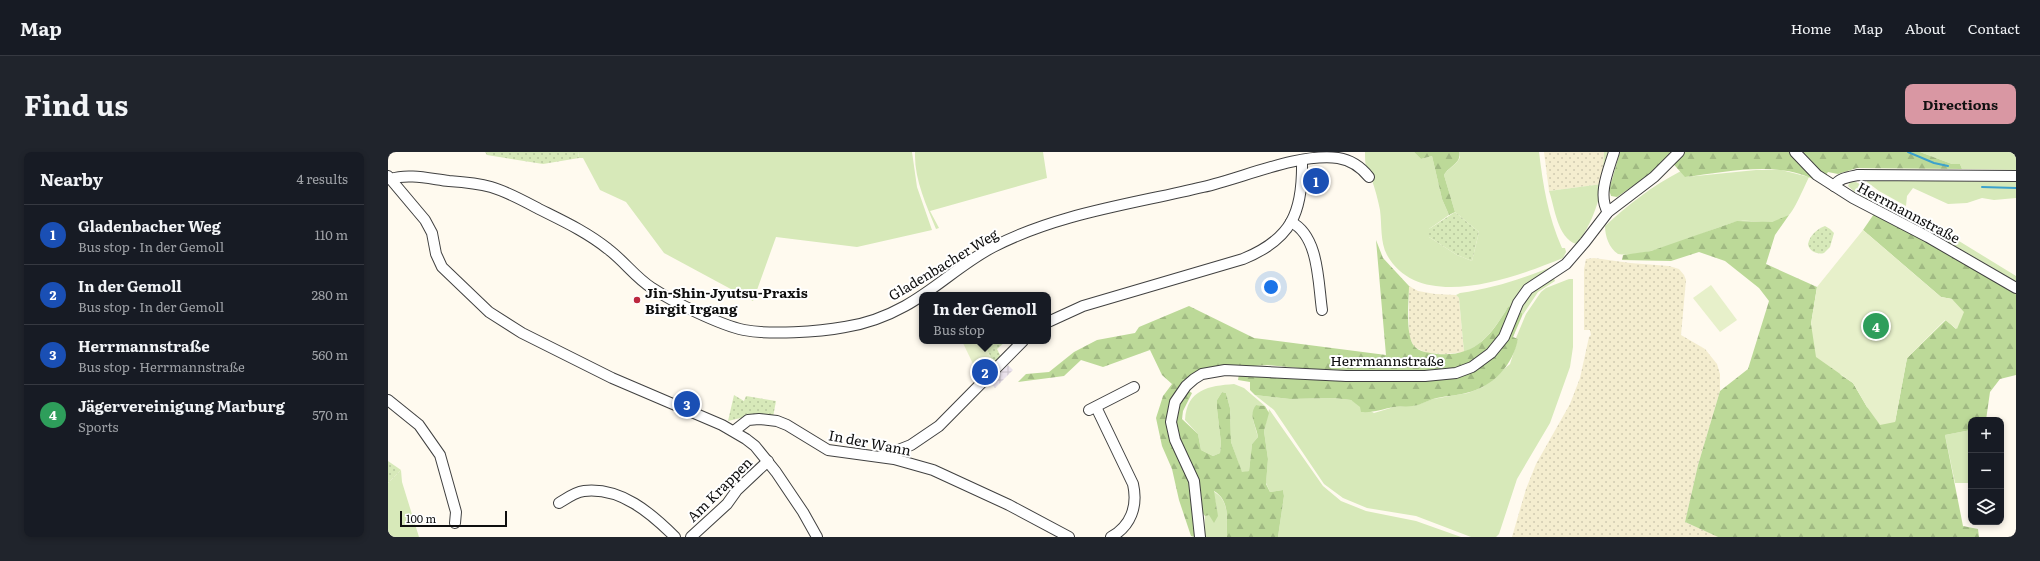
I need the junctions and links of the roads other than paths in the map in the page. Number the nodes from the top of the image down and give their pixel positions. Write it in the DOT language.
graph roads {
  1 [pos="1614,152"];
  2 [pos="1679,152"];
  3 [pos="1795,152"];
  4 [pos="1302,161"];
  5 [pos="2016,176"];
  6 [pos="1369,177"];
  7 [pos="389,178"];
  8 [pos="1834,186"];
  9 [pos="1608,212"];
  10 [pos="1291,222"];
  11 [pos="2016,288"];
  12 [pos="925,292"];
  13 [pos="919,296"];
  14 [pos="1322,310"];
  15 [pos="1051,321"];
  16 [pos="1020,344"];
  17 [pos="1134,387"];
  18 [pos="388,400"];
  19 [pos="734,431"];
  20 [pos="881,457"];
  21 [pos="768,461"];
  22 [pos="559,503"];
  23 [pos="455,523"];
  24 [pos="675,537"];
  25 [pos="691,537"];
  26 [pos="817,537"];
  27 [pos="1069,537"];
  28 [pos="1111,537"];
  29 [pos="1200,537"];
  1 -- 9 [label="street"];
  2 -- 9 [label="street, Herrmannstraße"];
  3 -- 8 [label="street, Herrmannstraße"];
  4 -- 6 [label="street, Gladenbacher Weg"];
  4 -- 10 [label="street"];
  4 -- 12 [label="street, Gladenbacher Weg"];
  5 -- 8 [label="street"];
  7 -- 13 [label="street, Gladenbacher Weg"];
  7 -- 19 [label="street"];
  8 -- 11 [label="street, Herrmannstraße"];
  9 -- 29 [label="street, Herrmannstraße"];
  10 -- 14 [label="street"];
  10 -- 15 [label="street"];
  16 -- 20 [label="street"];
  17 -- 28 [label="street"];
  18 -- 23 [label="street"];
  19 -- 20 [label="street, In der Wann"];
  19 -- 21 [label="street"];
  20 -- 27 [label="street, In der Wann"];
  21 -- 25 [label="street, Am Krappen"];
  21 -- 26 [label="street"];
  22 -- 24 [label="street"];
}
